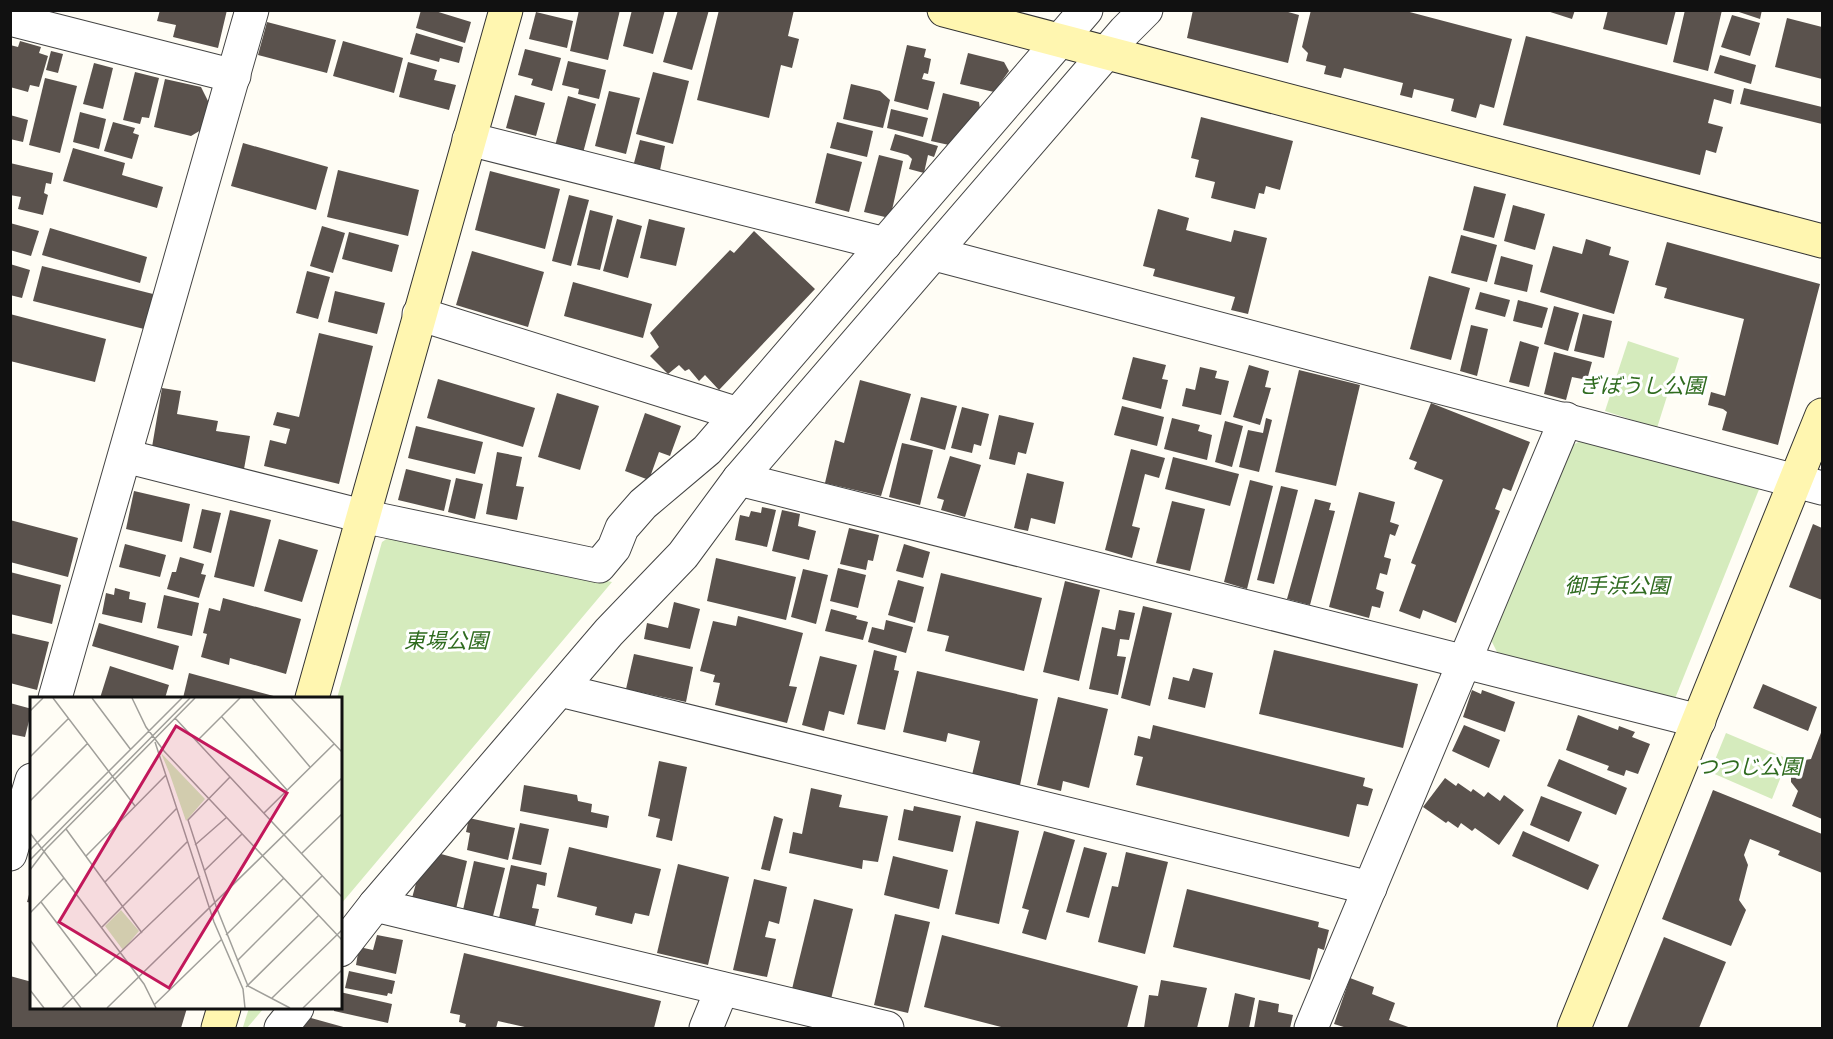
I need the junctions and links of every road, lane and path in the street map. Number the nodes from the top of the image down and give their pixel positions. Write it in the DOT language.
graph roads {
  1 [pos="252,10"];
  2 [pos="506,10"];
  3 [pos="944,10"];
  4 [pos="1086,10"];
  5 [pos="1146,10"];
  6 [pos="10,19"];
  7 [pos="1060,41"];
  8 [pos="1107,53"];
  9 [pos="234,76"];
  10 [pos="469,139"];
  11 [pos="1822,241"];
  12 [pos="885,244"];
  13 [pos="934,254"];
  14 [pos="419,314"];
  15 [pos="738,414"];
  16 [pos="1822,415"];
  17 [pos="1566,419"];
  18 [pos="125,456"];
  19 [pos="739,479"];
  20 [pos="1809,484"];
  21 [pos="362,516"];
  22 [pos="1464,662"];
  23 [pos="560,690"];
  24 [pos="56,697"];
  25 [pos="313,697"];
  26 [pos="1699,721"];
  27 [pos="30,786"];
  28 [pos="12,841"];
  29 [pos="1370,888"];
  30 [pos="375,905"];
  31 [pos="342,947"];
  32 [pos="722,989"];
  33 [pos="224,1009"];
  34 [pos="296,1009"];
  35 [pos="218,1029"];
  36 [pos="281,1029"];
  37 [pos="706,1029"];
  38 [pos="887,1029"];
  39 [pos="1311,1029"];
  40 [pos="1574,1029"];
  1 -- 9 [label="street"];
  2 -- 10 [label="street"];
  3 -- 7 [label="street"];
  4 -- 7 [label="street"];
  5 -- 8 [label="street"];
  6 -- 9 [label="street"];
  7 -- 8 [label="street"];
  7 -- 12 [label="street"];
  8 -- 11 [label="street"];
  8 -- 13 [label="street"];
  9 -- 18 [label="street"];
  10 -- 12 [label="street"];
  10 -- 14 [label="street"];
  12 -- 15 [label="street"];
  13 -- 17 [label="street"];
  13 -- 19 [label="street"];
  14 -- 15 [label="street"];
  14 -- 21 [label="street"];
  15 -- 21 [label="street"];
  16 -- 20 [label="street"];
  17 -- 20 [label="street"];
  17 -- 22 [label="street"];
  18 -- 21 [label="street"];
  18 -- 24 [label="street"];
  19 -- 22 [label="street"];
  19 -- 23 [label="street"];
  20 -- 26 [label="street"];
  21 -- 25 [label="street"];
  22 -- 26 [label="street"];
  22 -- 29 [label="street"];
  23 -- 29 [label="street"];
  23 -- 30 [label="street"];
  26 -- 40 [label="street"];
  27 -- 28 [label="street"];
  29 -- 39 [label="street"];
  30 -- 31 [label="street"];
  30 -- 32 [label="street"];
  32 -- 37 [label="street"];
  32 -- 38 [label="street"];
  33 -- 35 [label="street"];
  34 -- 36 [label="street"];
}
